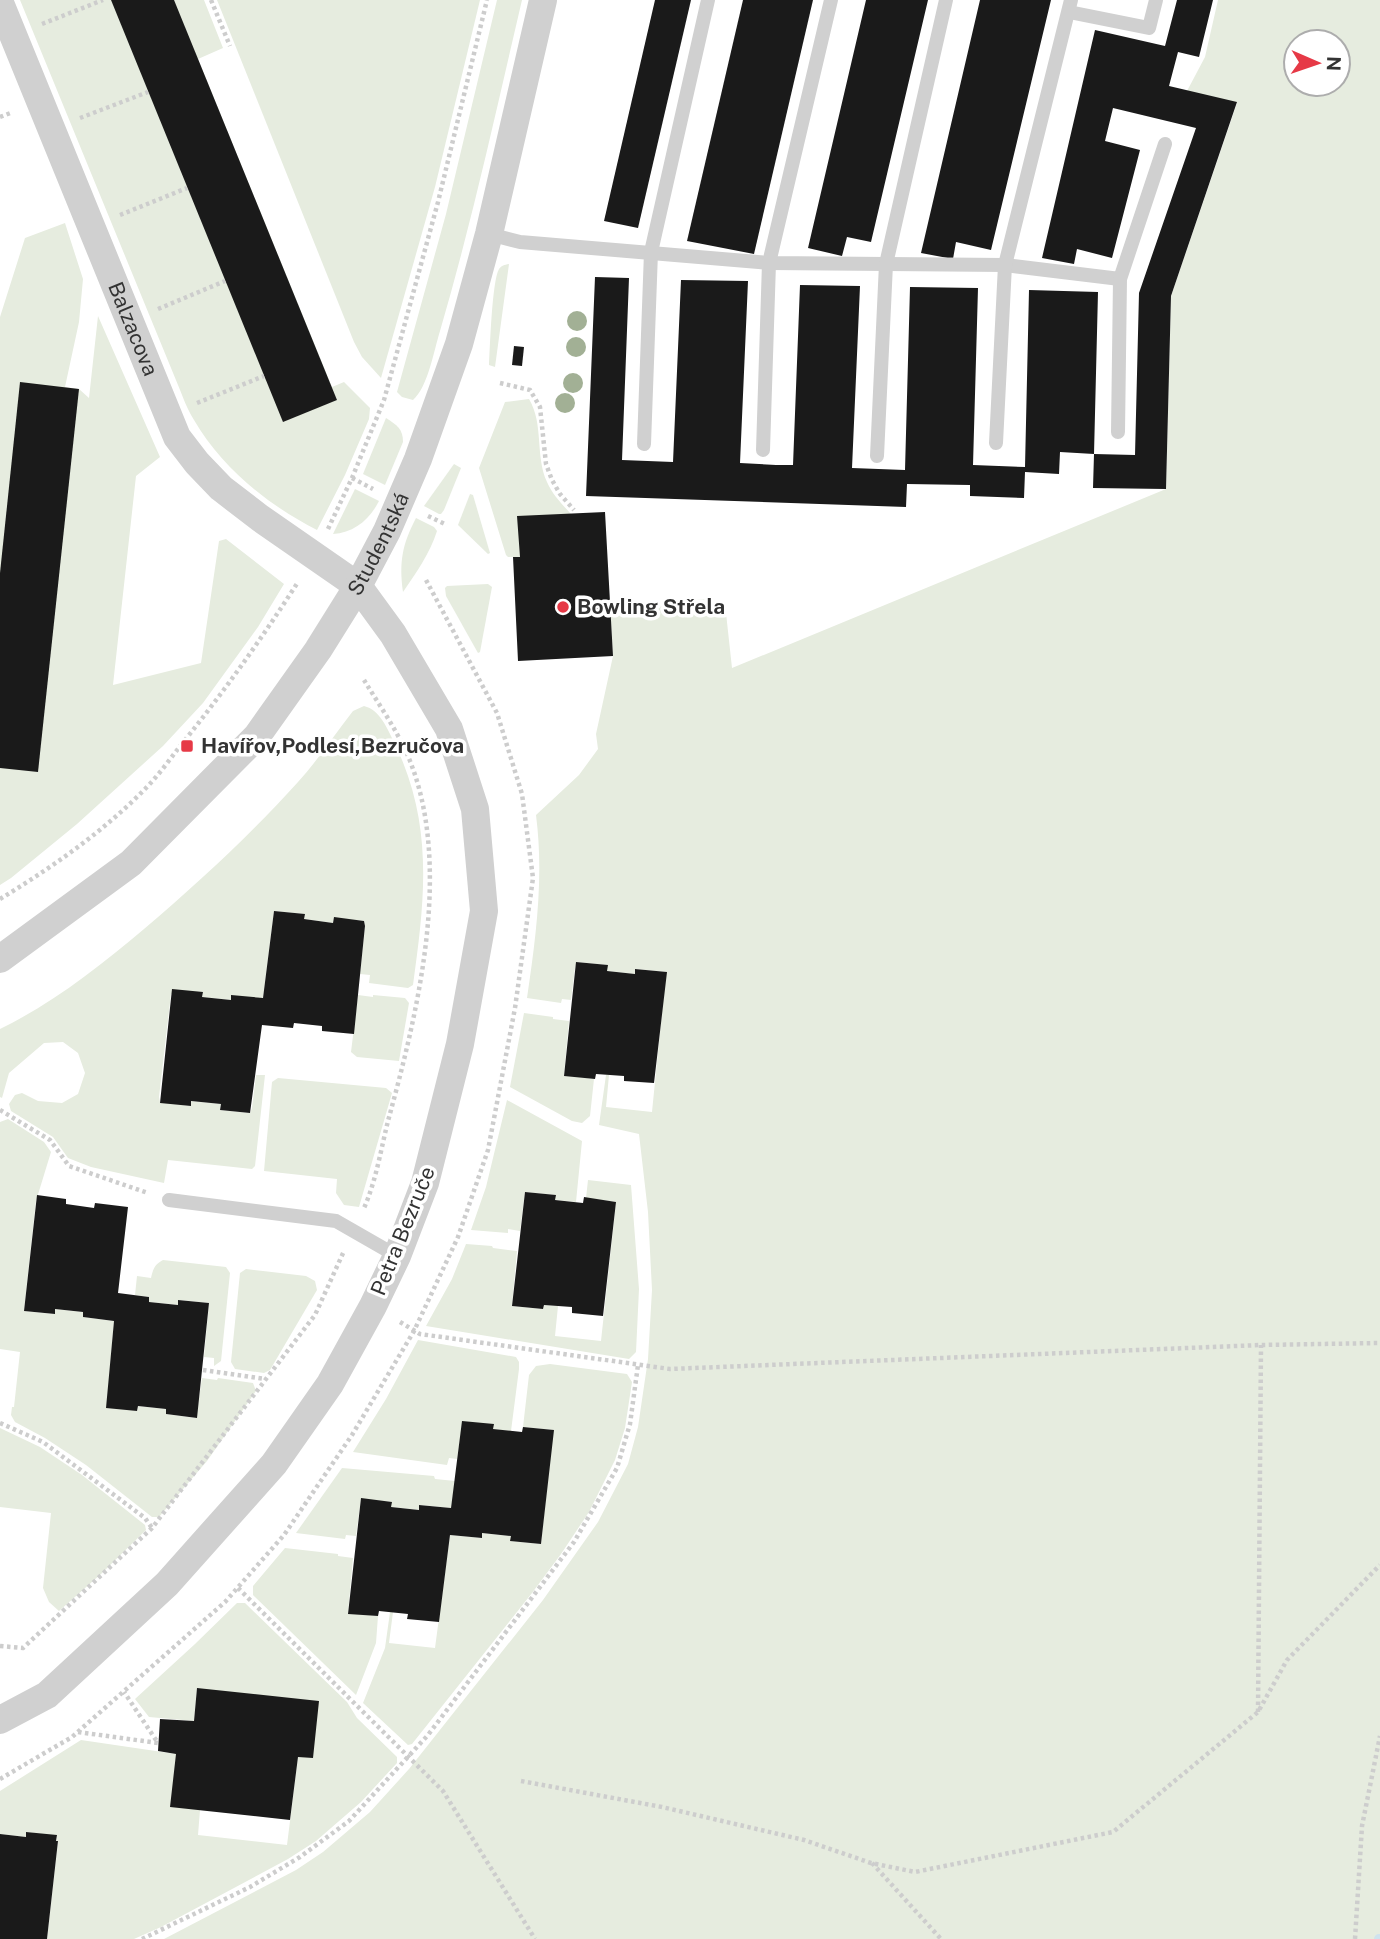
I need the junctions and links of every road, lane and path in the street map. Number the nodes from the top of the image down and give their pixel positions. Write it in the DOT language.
graph roads {
  1 [pos="103,0"];
  2 [pos="211,0"];
  3 [pos="487,0"];
  4 [pos="543,0"];
  5 [pos="708,0"];
  6 [pos="831,0"];
  7 [pos="946,0"];
  8 [pos="1156,0"];
  9 [pos="0,3"];
  10 [pos="1070,6"];
  11 [pos="32,28"];
  12 [pos="230,46"];
  13 [pos="148,92"];
  14 [pos="8,114"];
  15 [pos="0,117"];
  16 [pos="70,122"];
  17 [pos="1166,144"];
  18 [pos="187,188"];
  19 [pos="110,219"];
  20 [pos="489,234"];
  21 [pos="651,252"];
  22 [pos="769,263"];
  23 [pos="886,264"];
  24 [pos="1005,265"];
  25 [pos="1120,279"];
  26 [pos="225,281"];
  27 [pos="149,313"];
  28 [pos="264,376"];
  29 [pos="500,383"];
  30 [pos="187,407"];
  31 [pos="1118,432"];
  32 [pos="996,443"];
  33 [pos="645,444"];
  34 [pos="763,450"];
  35 [pos="877,456"];
  36 [pos="574,510"];
  37 [pos="314,555"];
  38 [pos="358,586"];
  39 [pos="0,900"];
  40 [pos="0,959"];
  41 [pos="0,1110"];
  42 [pos="169,1200"];
  43 [pos="397,1256"];
  44 [pos="373,1306"];
  45 [pos="1380,1343"];
  46 [pos="1261,1345"];
  47 [pos="638,1365"];
  48 [pos="202,1370"];
  49 [pos="266,1379"];
  50 [pos="0,1423"];
  51 [pos="152,1528"];
  52 [pos="1380,1565"];
  53 [pos="238,1588"];
  54 [pos="124,1692"];
  55 [pos="1258,1712"];
  56 [pos="0,1720"];
  57 [pos="77,1732"];
  58 [pos="1380,1736"];
  59 [pos="407,1756"];
  60 [pos="521,1781"];
  61 [pos="871,1863"];
  62 [pos="142,1939"];
  63 [pos="535,1939"];
  64 [pos="941,1939"];
  65 [pos="1355,1939"];
  1 -- 11 [label="path"];
  2 -- 12 [label="path"];
  3 -- 37 [label="path"];
  4 -- 20 [label="street, Studentská"];
  5 -- 21 [label="lane"];
  6 -- 22 [label="lane"];
  7 -- 23 [label="lane"];
  8 -- 10 [label="lane"];
  9 -- 37 [label="street, Balzacova"];
  10 -- 24 [label="lane"];
  13 -- 16 [label="path"];
  14 -- 15 [label="path"];
  17 -- 25 [label="lane"];
  18 -- 19 [label="path"];
  20 -- 21 [label="lane"];
  20 -- 38 [label="street, Studentská"];
  21 -- 22 [label="lane"];
  21 -- 33 [label="lane"];
  22 -- 23 [label="lane"];
  22 -- 34 [label="lane"];
  23 -- 24 [label="lane"];
  23 -- 35 [label="lane"];
  24 -- 25 [label="lane"];
  24 -- 32 [label="lane"];
  25 -- 31 [label="lane"];
  26 -- 27 [label="path"];
  28 -- 30 [label="path"];
  29 -- 36 [label="path"];
  37 -- 38 [label="street, Balzacova"];
  37 -- 39 [label="path"];
  38 -- 40 [label="street, Studentská"];
  38 -- 43 [label="street, Petra Bezruče"];
  41 -- 42 [label="path"];
  42 -- 43 [label="lane"];
  43 -- 44 [label="street, Petra Bezruče"];
  44 -- 47 [label="path"];
  44 -- 56 [label="street, Petra Bezruče"];
  45 -- 46 [label="path"];
  46 -- 47 [label="path"];
  46 -- 55 [label="path"];
  47 -- 59 [label="path"];
  48 -- 49 [label="path"];
  50 -- 51 [label="path"];
  52 -- 55 [label="path"];
  53 -- 59 [label="path"];
  54 -- 57 [label="path"];
  55 -- 61 [label="path"];
  58 -- 65 [label="path"];
  59 -- 62 [label="path"];
  59 -- 63 [label="path"];
  60 -- 61 [label="path"];
  61 -- 64 [label="path"];
}
